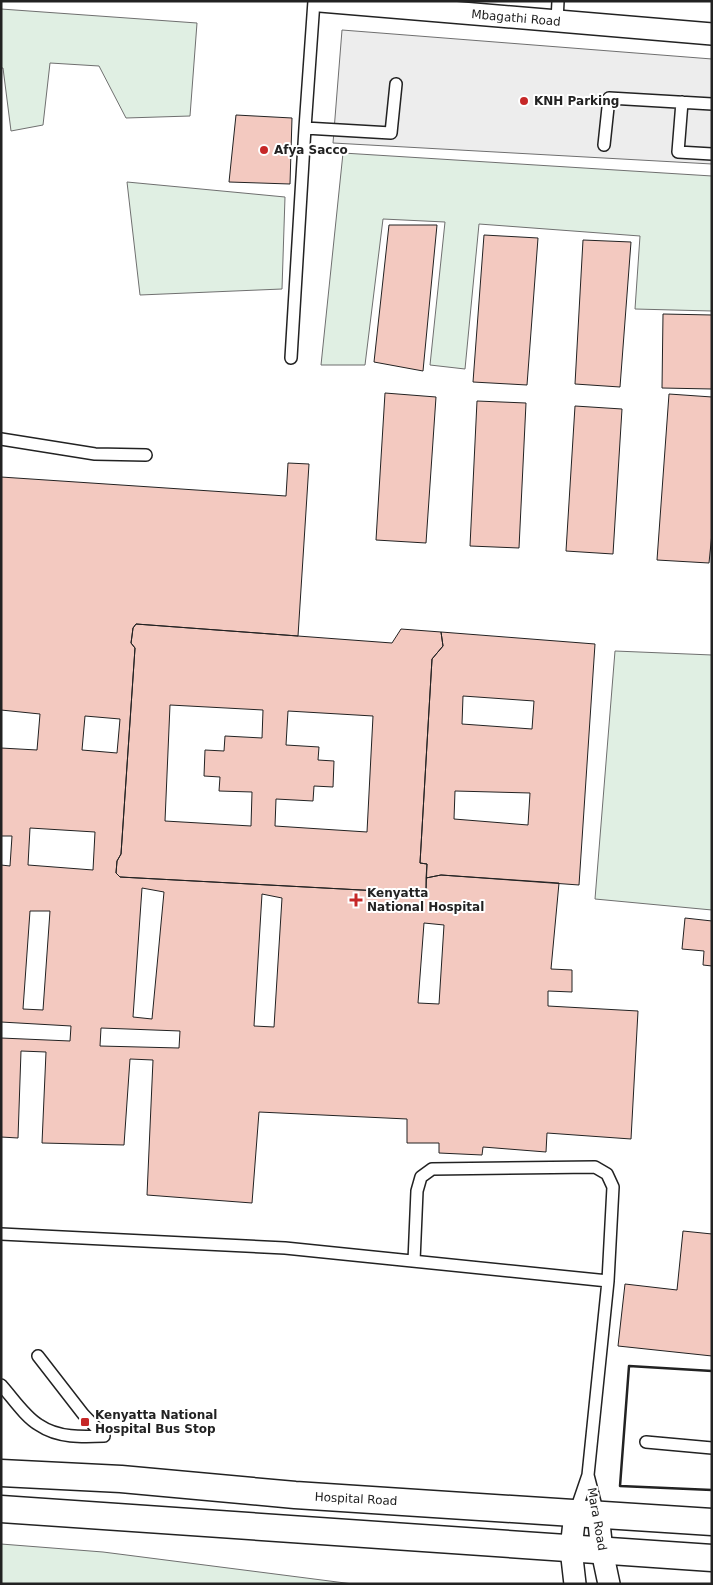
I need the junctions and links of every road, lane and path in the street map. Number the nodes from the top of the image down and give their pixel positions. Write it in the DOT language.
graph roads {
  1 [pos="314,1"];
  2 [pos="320,1"];
  3 [pos="557,11"];
  4 [pos="712,34"];
  5 [pos="396,84"];
  6 [pos="682,102"];
  7 [pos="712,104"];
  8 [pos="305,128"];
  9 [pos="604,145"];
  10 [pos="712,154"];
  11 [pos="291,358"];
  12 [pos="1,439"];
  13 [pos="146,455"];
  14 [pos="1,1234"];
  15 [pos="414,1261"];
  16 [pos="608,1281"];
  17 [pos="38,1356"];
  18 [pos="1,1384"];
  19 [pos="646,1442"];
  20 [pos="712,1448"];
  21 [pos="1,1473"];
  22 [pos="588,1475"];
  23 [pos="1,1509"];
  24 [pos="586,1514"];
  25 [pos="712,1522"];
  26 [pos="571,1549"];
  27 [pos="602,1551"];
  28 [pos="712,1558"];
  29 [pos="575,1584"];
  30 [pos="610,1584"];
  1 -- 8 [label="lane"];
  2 -- 3 [label="street, Mbagathi Road"];
  3 -- 4 [label="street, Mbagathi Road"];
  5 -- 8 [label="lane"];
  6 -- 7 [label="lane"];
  6 -- 9 [label="lane"];
  6 -- 10 [label="lane"];
  8 -- 11 [label="lane"];
  12 -- 13 [label="lane"];
  14 -- 15 [label="lane"];
  15 -- 16 [label="lane"];
  15 -- 16 [label="lane"];
  16 -- 22 [label="lane"];
  17 -- 18 [label="lane"];
  19 -- 20 [label="lane"];
  21 -- 24 [label="street, Hospital Road"];
  22 -- 24 [label="lane, Mara Road"];
  22 -- 24 [label="lane, Mara Road"];
  23 -- 26 [label="street"];
  24 -- 25 [label="street, Hospital Road"];
  24 -- 26 [label="street, Mara Road"];
  24 -- 27 [label="street, Mara Road"];
  26 -- 27 [label="street"];
  26 -- 29 [label="street, Mara Road"];
  27 -- 28 [label="street"];
  27 -- 30 [label="street, Mara Road"];
}
